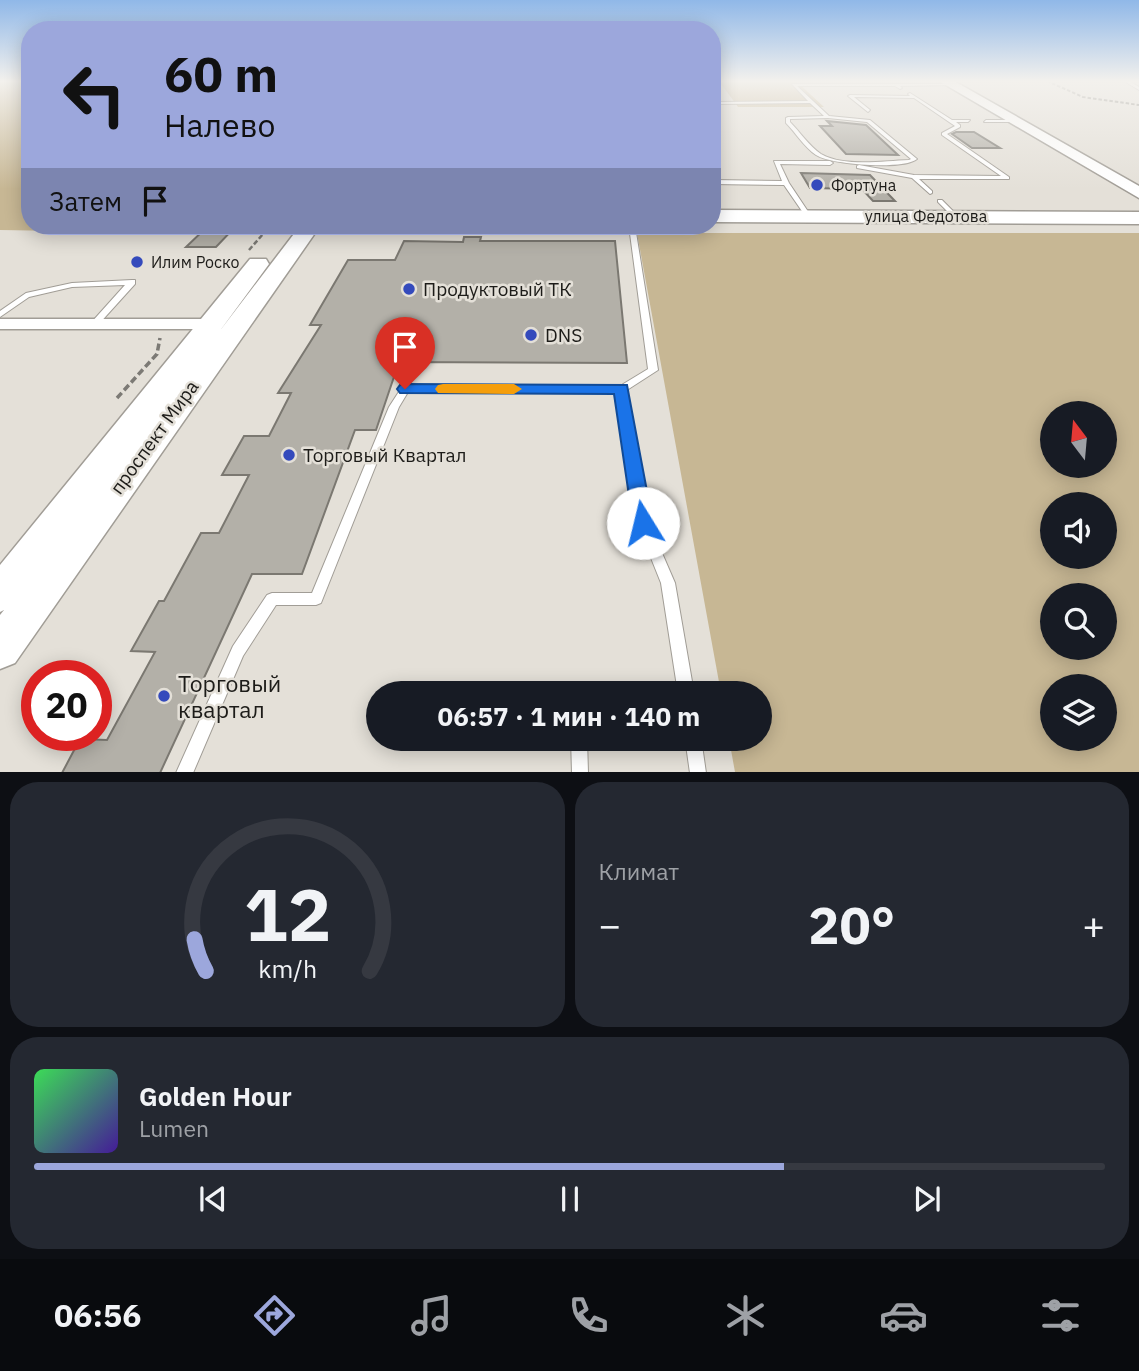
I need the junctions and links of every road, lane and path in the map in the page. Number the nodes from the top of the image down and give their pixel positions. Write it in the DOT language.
graph roads {
  1 [pos="827,117"];
  2 [pos="828,117"];
  3 [pos="944,117"];
  4 [pos="1009,117"];
  5 [pos="950,121"];
  6 [pos="968,121"];
  7 [pos="986,121"];
  8 [pos="1016,121"];
  9 [pos="914,177"];
  10 [pos="721,182"];
  11 [pos="786,183"];
  12 [pos="930,192"];
  13 [pos="1139,193"];
  14 [pos="940,201"];
  15 [pos="721,216"];
  16 [pos="808,216"];
  17 [pos="955,216"];
  18 [pos="1139,218"];
  19 [pos="721,226"];
  20 [pos="1139,227"];
  21 [pos="282,235"];
  22 [pos="303,235"];
  23 [pos="633,235"];
  24 [pos="0,315"];
  25 [pos="0,324"];
  26 [pos="94,324"];
  27 [pos="210,324"];
  28 [pos="622,389"];
  29 [pos="0,594"];
  30 [pos="0,649"];
  31 [pos="684,681"];
  32 [pos="579,751"];
  33 [pos="695,751"];
  34 [pos="184,772"];
  35 [pos="580,772"];
  36 [pos="698,772"];
  1 -- 2 [label="lane"];
  3 -- 5 [label="lane"];
  4 -- 8 [label="street"];
  5 -- 6 [label="lane"];
  5 -- 9 [label="lane"];
  7 -- 8 [label="lane"];
  8 -- 13 [label="street"];
  9 -- 11 [label="lane"];
  9 -- 12 [label="lane"];
  10 -- 11 [label="lane"];
  11 -- 16 [label="lane"];
  14 -- 17 [label="lane"];
  15 -- 16 [label="street, улица Федотова"];
  16 -- 17 [label="street, улица Федотова"];
  17 -- 18 [label="street, улица Федотова"];
  19 -- 20 [label="street"];
  21 -- 27 [label="street, проспект Мира"];
  22 -- 30 [label="street, проспект Мира"];
  23 -- 28 [label="lane"];
  24 -- 26 [label="lane"];
  25 -- 26 [label="street"];
  26 -- 27 [label="street"];
  27 -- 29 [label="street, проспект Мира"];
  28 -- 31 [label="lane"];
  28 -- 34 [label="lane"];
  32 -- 35 [label="lane"];
  33 -- 36 [label="lane"];
}
